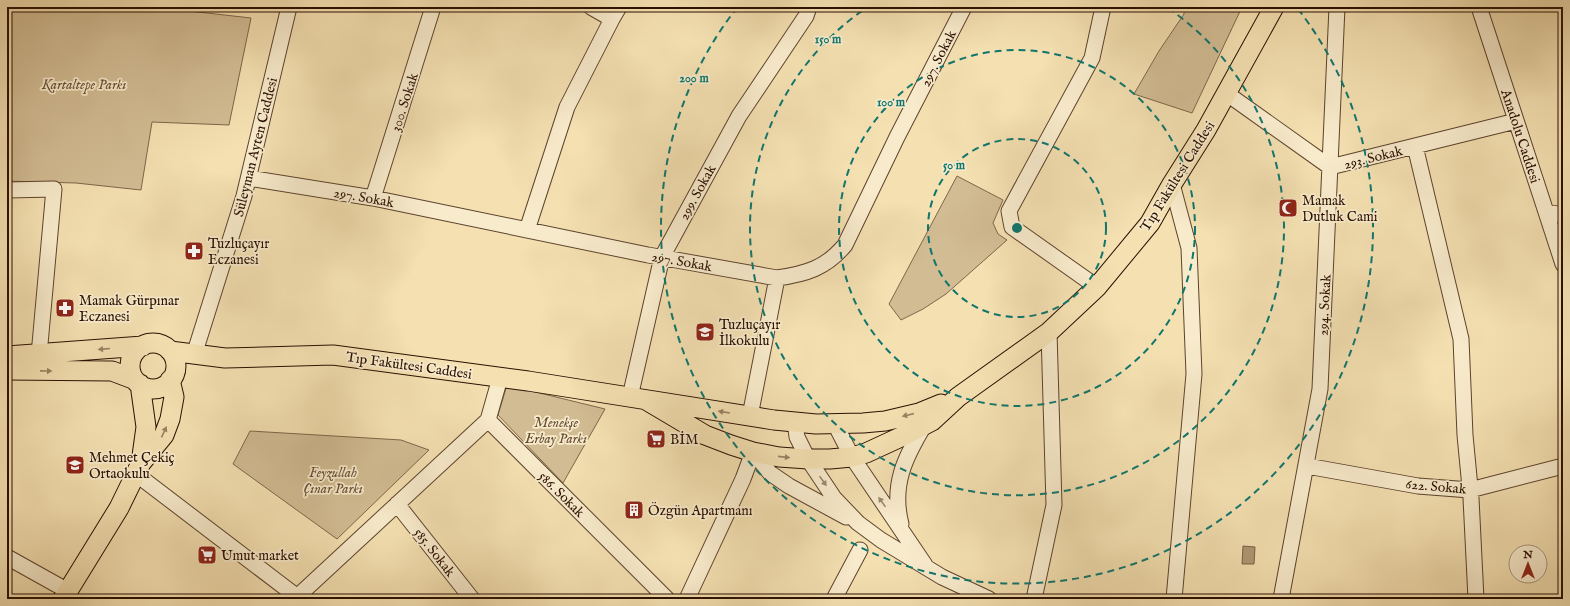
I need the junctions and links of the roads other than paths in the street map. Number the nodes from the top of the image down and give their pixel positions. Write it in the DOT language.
graph roads {
  1 [pos="289,7"];
  2 [pos="433,7"];
  3 [pos="591,7"];
  4 [pos="810,7"];
  5 [pos="964,7"];
  6 [pos="1103,7"];
  7 [pos="1274,7"];
  8 [pos="1337,7"];
  9 [pos="1479,7"];
  10 [pos="615,13"];
  11 [pos="1226,93"];
  12 [pos="1516,121"];
  13 [pos="1415,146"];
  14 [pos="1330,167"];
  15 [pos="249,178"];
  16 [pos="1172,184"];
  17 [pos="7,190"];
  18 [pos="373,198"];
  19 [pos="1546,212"];
  20 [pos="1563,215"];
  21 [pos="527,230"];
  22 [pos="662,258"];
  23 [pos="1563,264"];
  24 [pos="777,278"];
  25 [pos="1097,287"];
  26 [pos="1049,332"];
  27 [pos="143,346"];
  28 [pos="170,351"];
  29 [pos="39,355"];
  30 [pos="194,355"];
  31 [pos="7,356"];
  32 [pos="7,370"];
  33 [pos="500,378"];
  34 [pos="170,380"];
  35 [pos="136,382"];
  36 [pos="958,398"];
  37 [pos="638,399"];
  38 [pos="750,416"];
  39 [pos="488,420"];
  40 [pos="795,422"];
  41 [pos="835,424"];
  42 [pos="925,424"];
  43 [pos="753,452"];
  44 [pos="852,457"];
  45 [pos="808,460"];
  46 [pos="1306,466"];
  47 [pos="1563,466"];
  48 [pos="139,469"];
  49 [pos="1470,490"];
  50 [pos="397,504"];
  51 [pos="858,523"];
  52 [pos="902,531"];
  53 [pos="860,550"];
  54 [pos="7,557"];
  55 [pos="928,569"];
  56 [pos="65,595"];
  57 [pos="299,598"];
  58 [pos="472,599"];
  59 [pos="667,599"];
  60 [pos="687,599"];
  61 [pos="834,599"];
  62 [pos="989,599"];
  63 [pos="1034,599"];
  64 [pos="1174,599"];
  65 [pos="1281,599"];
  66 [pos="1476,599"];
  1 -- 15 [label="street, Süleyman Ayten Caddesi"];
  2 -- 18 [label="street, 300. Sokak"];
  3 -- 10 [label="street"];
  4 -- 22 [label="street, 299. Sokak"];
  5 -- 24 [label="street, 297. Sokak"];
  6 -- 25 [label="street"];
  7 -- 11 [label="main road, Tıp Fakültesi Caddesi"];
  8 -- 14 [label="street, 294. Sokak"];
  9 -- 12 [label="street, Anadolu Caddesi"];
  10 -- 21 [label="street"];
  11 -- 14 [label="street, 293. Sokak"];
  11 -- 16 [label="main road, Tıp Fakültesi Caddesi"];
  12 -- 13 [label="street, 293. Sokak"];
  12 -- 19 [label="street, Anadolu Caddesi"];
  13 -- 14 [label="street, 293. Sokak"];
  13 -- 49 [label="street"];
  14 -- 46 [label="street, 294. Sokak"];
  15 -- 18 [label="street, 297. Sokak"];
  15 -- 30 [label="street, Süleyman Ayten Caddesi"];
  16 -- 25 [label="main road, Tıp Fakültesi Caddesi"];
  16 -- 64 [label="street"];
  17 -- 29 [label="street"];
  18 -- 21 [label="street, 297. Sokak"];
  19 -- 20 [label="street"];
  19 -- 23 [label="street, Anadolu Caddesi"];
  21 -- 22 [label="street, 297. Sokak"];
  22 -- 24 [label="street, 297. Sokak"];
  22 -- 37 [label="street, 299. Sokak"];
  24 -- 38 [label="street"];
  25 -- 26 [label="main road, Tıp Fakültesi Caddesi"];
  26 -- 36 [label="main road, Tıp Fakültesi Caddesi"];
  26 -- 63 [label="street"];
  27 -- 28 [label="main road"];
  27 -- 29 [label="main road, one-way"];
  27 -- 35 [label="main road"];
  28 -- 30 [label="main road, Tıp Fakültesi Caddesi"];
  28 -- 34 [label="main road"];
  29 -- 31 [label="main road"];
  30 -- 33 [label="main road, Tıp Fakültesi Caddesi"];
  32 -- 35 [label="main road, one-way"];
  33 -- 37 [label="main road, Tıp Fakültesi Caddesi"];
  33 -- 39 [label="street"];
  34 -- 35 [label="main road"];
  48 -- 34 [label="main road, one-way"];
  35 -- 48 [label="main road"];
  36 -- 41 [label="main road, Tıp Fakültesi Caddesi, one-way"];
  36 -- 42 [label="main road"];
  38 -- 37 [label="main road, Tıp Fakültesi Caddesi, one-way"];
  37 -- 43 [label="main road"];
  38 -- 40 [label="main road, Tıp Fakültesi Caddesi"];
  39 -- 50 [label="street"];
  39 -- 59 [label="street, 586. Sokak"];
  40 -- 41 [label="main road, Tıp Fakültesi Caddesi"];
  40 -- 45 [label="street"];
  41 -- 44 [label="street"];
  42 -- 44 [label="main road"];
  42 -- 52 [label="street"];
  43 -- 45 [label="main road, one-way"];
  43 -- 51 [label="street"];
  43 -- 60 [label="street"];
  44 -- 45 [label="main road"];
  52 -- 44 [label="street, one-way"];
  45 -- 51 [label="street, one-way"];
  46 -- 49 [label="street, 622. Sokak"];
  46 -- 65 [label="street, 294. Sokak"];
  47 -- 49 [label="street, 622. Sokak"];
  48 -- 56 [label="main road"];
  48 -- 57 [label="street"];
  49 -- 66 [label="street"];
  50 -- 57 [label="street"];
  50 -- 58 [label="street, 585. Sokak"];
  51 -- 55 [label="street"];
  52 -- 55 [label="street"];
  53 -- 61 [label="street"];
  54 -- 56 [label="street"];
  55 -- 62 [label="street"];
}
